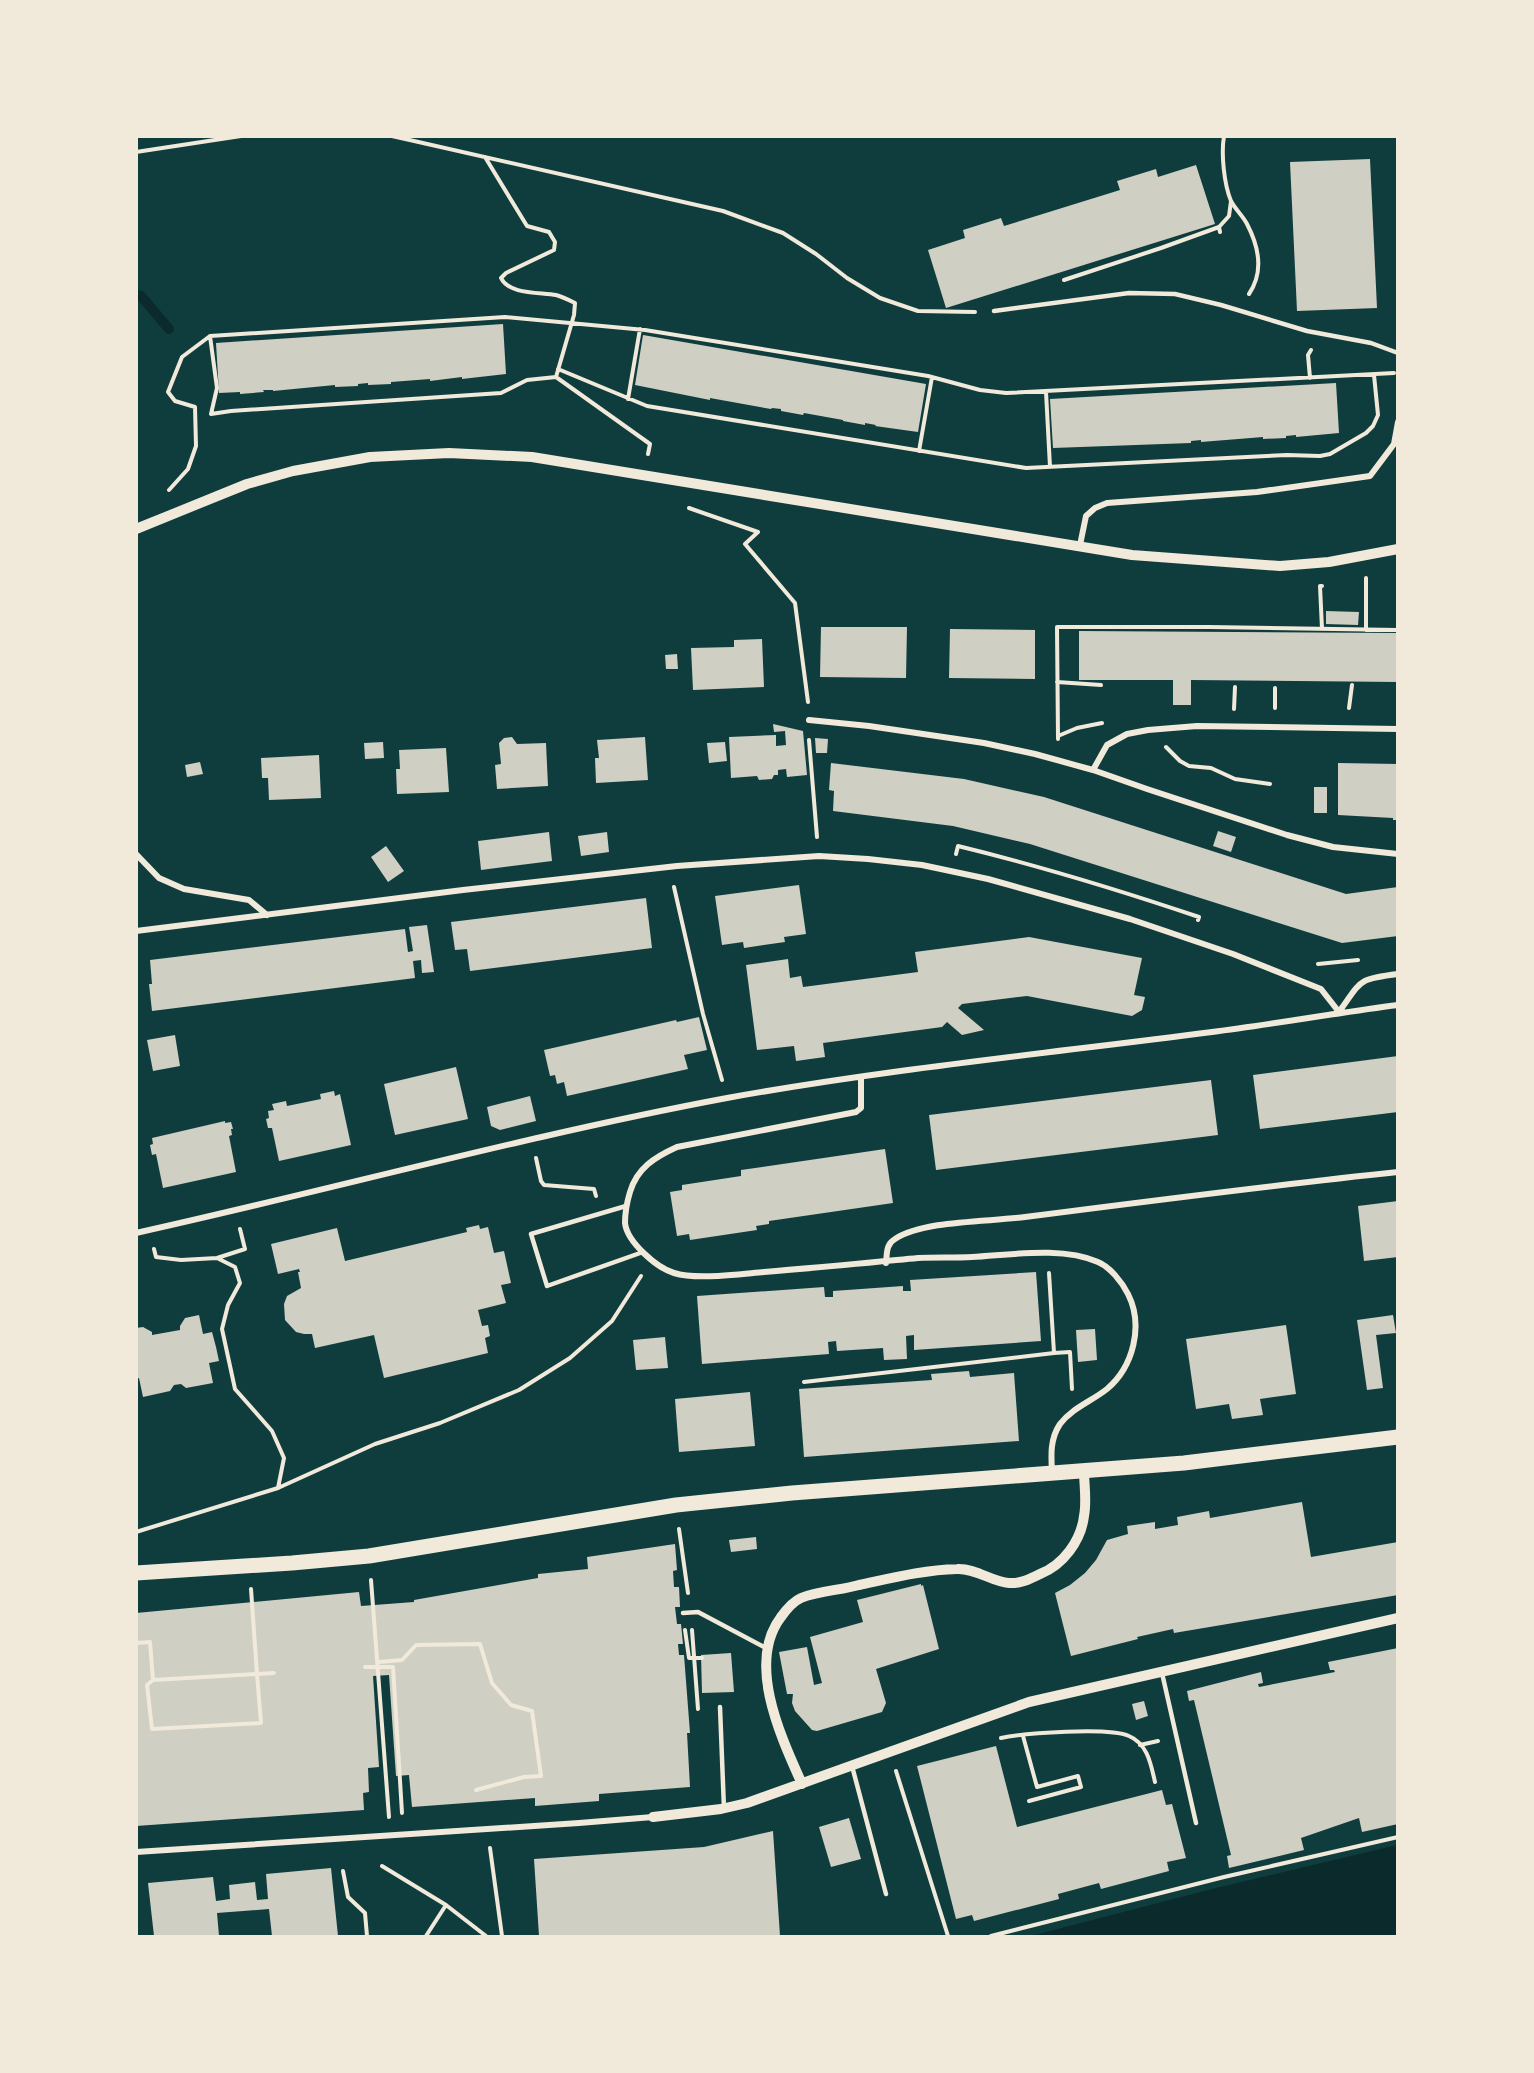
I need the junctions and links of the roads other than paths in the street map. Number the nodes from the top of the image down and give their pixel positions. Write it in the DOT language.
graph roads {
  1 [pos="994,311"];
  2 [pos="1398,353"];
  3 [pos="1398,422"];
  4 [pos="136,529"];
  5 [pos="1080,545"];
  6 [pos="1398,549"];
  7 [pos="809,720"];
  8 [pos="1398,729"];
  9 [pos="1093,770"];
  10 [pos="136,854"];
  11 [pos="1398,854"];
  12 [pos="267,915"];
  13 [pos="136,931"];
  14 [pos="1398,974"];
  15 [pos="1398,1005"];
  16 [pos="1339,1012"];
  17 [pos="861,1077"];
  18 [pos="1398,1172"];
  19 [pos="626,1206"];
  20 [pos="136,1233"];
  21 [pos="644,1252"];
  22 [pos="886,1263"];
  23 [pos="1398,1437"];
  24 [pos="1084,1470"];
  25 [pos="1052,1472"];
  26 [pos="136,1573"];
  27 [pos="683,1613"];
  28 [pos="1398,1618"];
  29 [pos="766,1648"];
  30 [pos="1162,1672"];
  31 [pos="720,1707"];
  32 [pos="852,1766"];
  33 [pos="802,1784"];
  34 [pos="724,1809"];
  35 [pos="653,1817"];
  36 [pos="1196,1823"];
  37 [pos="136,1852"];
  38 [pos="886,1894"];
  1 -- 2 [label="lane"];
  3 -- 5 [label="street"];
  4 -- 5 [label="street"];
  5 -- 6 [label="street"];
  7 -- 9 [label="street"];
  8 -- 9 [label="street"];
  9 -- 11 [label="street"];
  10 -- 12 [label="street"];
  12 -- 13 [label="street"];
  12 -- 16 [label="street"];
  14 -- 16 [label="street"];
  15 -- 16 [label="street"];
  16 -- 17 [label="street"];
  17 -- 19 [label="street"];
  17 -- 20 [label="street"];
  18 -- 22 [label="street"];
  19 -- 21 [label="street"];
  19 -- 21 [label="lane"];
  21 -- 22 [label="street"];
  22 -- 25 [label="street"];
  23 -- 24 [label="main road"];
  24 -- 25 [label="main road"];
  24 -- 29 [label="street"];
  25 -- 26 [label="main road"];
  27 -- 29 [label="lane"];
  28 -- 30 [label="street"];
  29 -- 33 [label="street"];
  30 -- 32 [label="street"];
  30 -- 36 [label="lane"];
  31 -- 34 [label="lane"];
  32 -- 33 [label="street"];
  32 -- 38 [label="lane"];
  33 -- 34 [label="street"];
  34 -- 35 [label="street"];
  35 -- 37 [label="street"];
}
